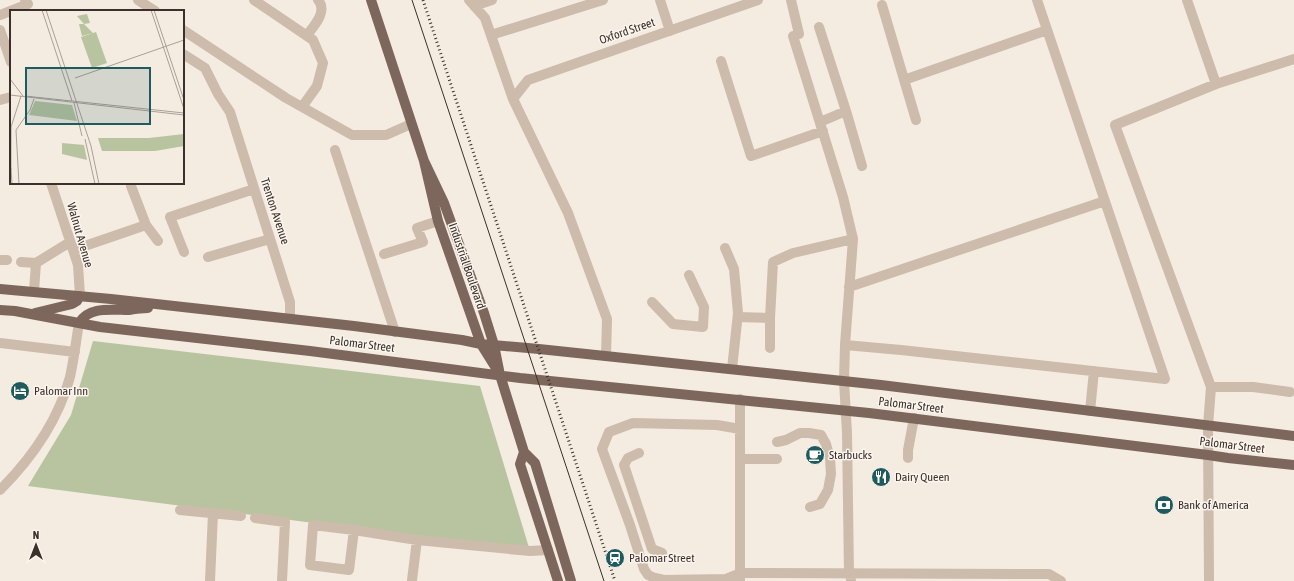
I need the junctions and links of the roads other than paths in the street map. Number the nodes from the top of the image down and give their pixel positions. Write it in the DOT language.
graph roads {
  1 [pos="25,0"];
  2 [pos="138,0"];
  3 [pos="254,0"];
  4 [pos="318,0"];
  5 [pos="371,0"];
  6 [pos="492,0"];
  7 [pos="603,0"];
  8 [pos="660,0"];
  9 [pos="758,0"];
  10 [pos="791,0"];
  11 [pos="1037,0"];
  12 [pos="1187,0"];
  13 [pos="471,3"];
  14 [pos="882,5"];
  15 [pos="13,10"];
  16 [pos="153,10"];
  17 [pos="10,11"];
  18 [pos="0,15"];
  19 [pos="819,27"];
  20 [pos="0,30"];
  21 [pos="1047,30"];
  22 [pos="184,31"];
  23 [pos="670,31"];
  24 [pos="307,35"];
  25 [pos="491,35"];
  26 [pos="184,55"];
  27 [pos="10,59"];
  28 [pos="1294,59"];
  29 [pos="721,61"];
  30 [pos="904,80"];
  31 [pos="1216,84"];
  32 [pos="10,97"];
  33 [pos="513,99"];
  34 [pos="0,100"];
  35 [pos="302,107"];
  36 [pos="846,110"];
  37 [pos="916,120"];
  38 [pos="411,124"];
  39 [pos="821,126"];
  40 [pos="335,150"];
  41 [pos="424,161"];
  42 [pos="862,166"];
  43 [pos="51,184"];
  44 [pos="132,186"];
  45 [pos="254,189"];
  46 [pos="1105,201"];
  47 [pos="438,221"];
  48 [pos="146,225"];
  49 [pos="270,239"];
  50 [pos="853,239"];
  51 [pos="158,241"];
  52 [pos="71,246"];
  53 [pos="725,248"];
  54 [pos="184,252"];
  55 [pos="384,254"];
  56 [pos="208,257"];
  57 [pos="21,262"];
  58 [pos="36,263"];
  59 [pos="689,275"];
  60 [pos="849,287"];
  61 [pos="0,289"];
  62 [pos="34,291"];
  63 [pos="80,296"];
  64 [pos="652,302"];
  65 [pos="168,305"];
  66 [pos="0,310"];
  67 [pos="29,314"];
  68 [pos="738,317"];
  69 [pos="770,318"];
  70 [pos="290,319"];
  71 [pos="79,323"];
  72 [pos="395,332"];
  73 [pos="0,343"];
  74 [pos="481,344"];
  75 [pos="494,345"];
  76 [pos="845,345"];
  77 [pos="770,348"];
  78 [pos="75,352"];
  79 [pos="606,356"];
  80 [pos="732,370"];
  81 [pos="1094,371"];
  82 [pos="500,375"];
  83 [pos="844,381"];
  84 [pos="1211,387"];
  85 [pos="1290,392"];
  86 [pos="740,400"];
  87 [pos="845,410"];
  88 [pos="1090,411"];
  89 [pos="914,418"];
  90 [pos="1208,426"];
  91 [pos="740,429"];
  92 [pos="1294,436"];
  93 [pos="777,442"];
  94 [pos="524,452"];
  95 [pos="639,453"];
  96 [pos="1208,455"];
  97 [pos="908,458"];
  98 [pos="740,459"];
  99 [pos="777,459"];
  100 [pos="1294,465"];
  101 [pos="0,490"];
  102 [pos="810,507"];
  103 [pos="180,510"];
  104 [pos="213,513"];
  105 [pos="241,516"];
  106 [pos="255,518"];
  107 [pos="354,530"];
  108 [pos="417,540"];
  109 [pos="548,550"];
  110 [pos="662,553"];
  111 [pos="740,577"];
  112 [pos="850,578"];
  113 [pos="412,580"];
  114 [pos="210,581"];
  115 [pos="282,581"];
  116 [pos="558,581"];
  117 [pos="571,581"];
  118 [pos="1061,581"];
  119 [pos="1209,581"];
  1 -- 15 [label="street"];
  2 -- 16 [label="street"];
  3 -- 24 [label="street"];
  4 -- 24 [label="street"];
  5 -- 38 [label="main road, Industrial Boulevard"];
  6 -- 13 [label="street"];
  7 -- 25 [label="street"];
  8 -- 23 [label="street"];
  9 -- 23 [label="street, Oxford Street"];
  10 -- 39 [label="street"];
  11 -- 21 [label="street"];
  12 -- 31 [label="street"];
  13 -- 25 [label="street"];
  14 -- 30 [label="street"];
  17 -- 18 [label="street"];
  19 -- 36 [label="street"];
  20 -- 27 [label="street"];
  21 -- 30 [label="street"];
  21 -- 46 [label="street"];
  22 -- 35 [label="street"];
  23 -- 33 [label="street, Oxford Street"];
  24 -- 35 [label="street"];
  25 -- 33 [label="street"];
  26 -- 45 [label="street, Trenton Avenue"];
  28 -- 31 [label="street"];
  29 -- 39 [label="street"];
  30 -- 37 [label="street"];
  31 -- 84 [label="street"];
  32 -- 34 [label="street"];
  33 -- 79 [label="street"];
  35 -- 38 [label="street"];
  36 -- 39 [label="street"];
  36 -- 42 [label="street"];
  38 -- 41 [label="main road, Industrial Boulevard"];
  39 -- 50 [label="street"];
  40 -- 72 [label="street"];
  41 -- 47 [label="main road, Industrial Boulevard"];
  41 -- 75 [label="main road, Industrial Boulevard"];
  43 -- 52 [label="street, Walnut Avenue"];
  44 -- 48 [label="street"];
  45 -- 49 [label="street, Trenton Avenue"];
  45 -- 54 [label="street"];
  46 -- 60 [label="street"];
  46 -- 81 [label="street"];
  47 -- 55 [label="street"];
  47 -- 74 [label="main road, Industrial Boulevard"];
  48 -- 51 [label="street"];
  48 -- 52 [label="street"];
  49 -- 56 [label="street"];
  49 -- 70 [label="street, Trenton Avenue"];
  50 -- 60 [label="street"];
  50 -- 69 [label="street"];
  52 -- 58 [label="street"];
  52 -- 63 [label="street, Walnut Avenue"];
  53 -- 68 [label="street"];
  57 -- 58 [label="street"];
  58 -- 62 [label="street"];
  59 -- 64 [label="street"];
  60 -- 76 [label="street"];
  61 -- 62 [label="main road, Palomar Street"];
  62 -- 63 [label="main road, Palomar Street"];
  63 -- 65 [label="main road, Palomar Street"];
  63 -- 67 [label="main road"];
  65 -- 70 [label="main road, Palomar Street"];
  65 -- 71 [label="main road"];
  66 -- 67 [label="main road, Palomar Street"];
  67 -- 71 [label="main road, Palomar Street"];
  68 -- 69 [label="street"];
  68 -- 80 [label="street"];
  69 -- 77 [label="street"];
  70 -- 72 [label="main road, Palomar Street"];
  71 -- 78 [label="street"];
  71 -- 82 [label="main road, Palomar Street"];
  72 -- 74 [label="main road, Palomar Street"];
  73 -- 78 [label="street"];
  74 -- 75 [label="main road, Palomar Street"];
  74 -- 82 [label="main road, Industrial Boulevard"];
  75 -- 79 [label="main road, Palomar Street"];
  75 -- 82 [label="main road, Industrial Boulevard"];
  76 -- 81 [label="street"];
  76 -- 83 [label="street"];
  78 -- 101 [label="street"];
  79 -- 80 [label="main road, Palomar Street"];
  80 -- 83 [label="main road, Palomar Street"];
  81 -- 88 [label="street"];
  82 -- 86 [label="main road, Palomar Street"];
  82 -- 94 [label="main road, Industrial Boulevard"];
  83 -- 87 [label="street"];
  83 -- 88 [label="main road, Palomar Street"];
  84 -- 85 [label="street"];
  84 -- 90 [label="street"];
  86 -- 87 [label="main road, Palomar Street"];
  86 -- 91 [label="street"];
  87 -- 89 [label="main road, Palomar Street"];
  87 -- 112 [label="street"];
  88 -- 90 [label="main road, Palomar Street"];
  89 -- 96 [label="main road, Palomar Street"];
  89 -- 97 [label="street"];
  90 -- 92 [label="main road, Palomar Street"];
  90 -- 96 [label="street"];
  91 -- 98 [label="street"];
  91 -- 111 [label="street"];
  93 -- 102 [label="street"];
  94 -- 109 [label="main road, Industrial Boulevard"];
  94 -- 117 [label="main road, Industrial Boulevard"];
  95 -- 110 [label="street"];
  96 -- 100 [label="main road, Palomar Street"];
  96 -- 119 [label="street"];
  98 -- 99 [label="street"];
  98 -- 111 [label="street"];
  103 -- 104 [label="street"];
  104 -- 105 [label="street"];
  104 -- 114 [label="street"];
  106 -- 115 [label="street"];
  107 -- 107 [label="street"];
  107 -- 108 [label="street"];
  108 -- 109 [label="street"];
  108 -- 113 [label="street"];
  109 -- 116 [label="main road, Industrial Boulevard"];
  111 -- 112 [label="street"];
  112 -- 118 [label="street"];
}
